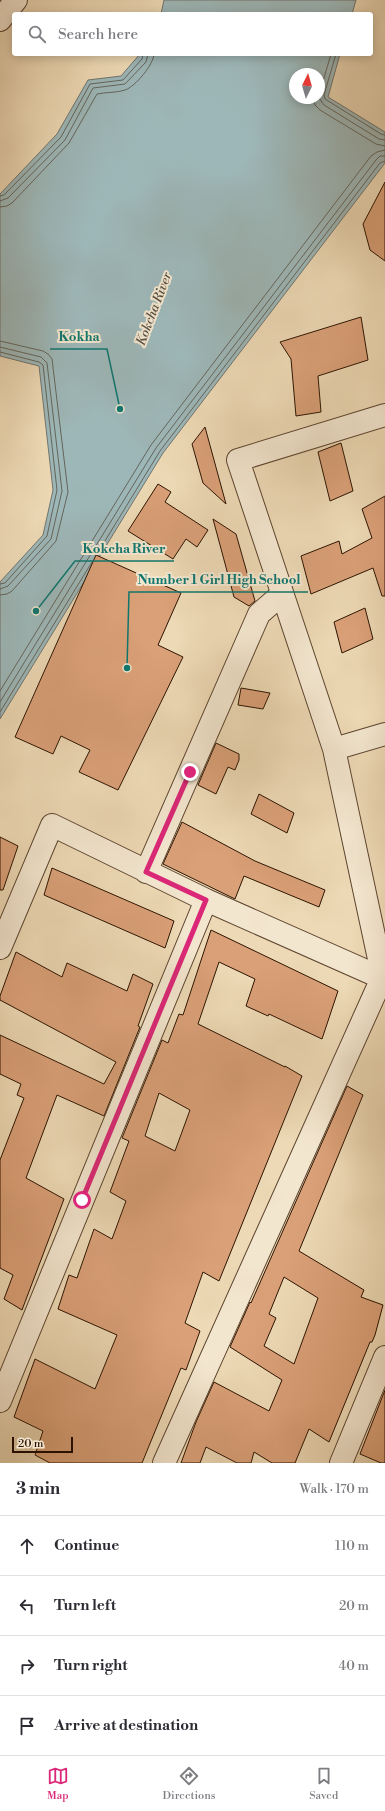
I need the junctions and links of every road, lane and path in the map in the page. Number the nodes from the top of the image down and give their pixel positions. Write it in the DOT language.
graph roads {
  1 [pos="16,0"];
  2 [pos="0,20"];
  3 [pos="385,414"];
  4 [pos="282,594"];
  5 [pos="385,734"];
  6 [pos="334,749"];
  7 [pos="146,872"];
  8 [pos="206,900"];
  9 [pos="0,948"];
  10 [pos="383,983"];
  11 [pos="385,1357"];
  12 [pos="0,1401"];
  13 [pos="164,1463"];
  14 [pos="341,1463"];
  1 -- 2 [label="street"];
  3 -- 4 [label="street"];
  4 -- 6 [label="street"];
  4 -- 7 [label="street"];
  5 -- 6 [label="street"];
  6 -- 10 [label="street"];
  7 -- 8 [label="street"];
  7 -- 9 [label="street"];
  8 -- 10 [label="street"];
  8 -- 12 [label="street"];
  10 -- 13 [label="street"];
  11 -- 14 [label="street"];
}
